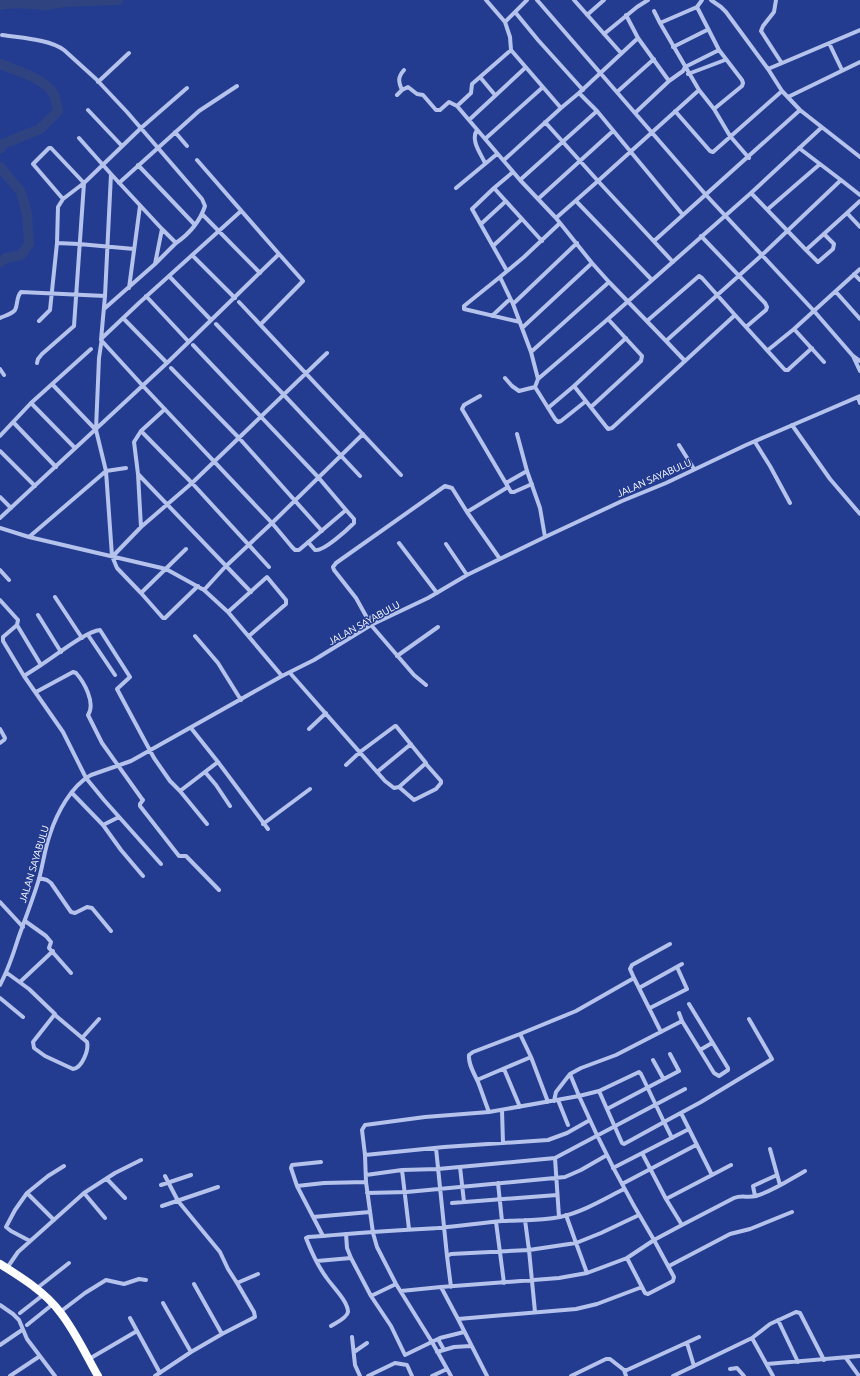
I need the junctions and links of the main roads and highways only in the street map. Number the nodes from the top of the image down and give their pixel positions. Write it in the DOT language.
graph roads {
  1 [pos="2,1265"];
  2 [pos="98,1376"];
  1 -- 2 [label="highway"];
}
